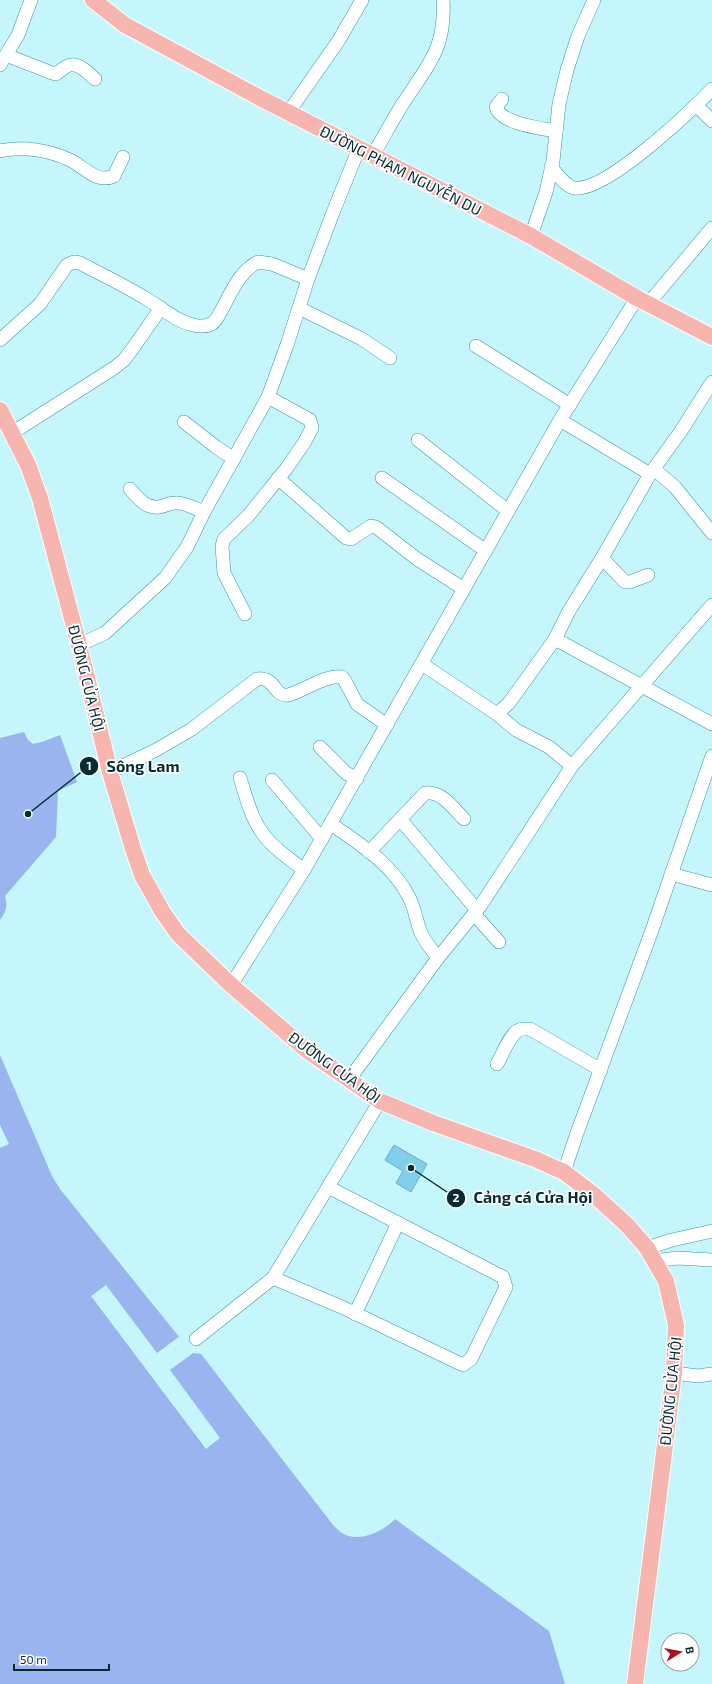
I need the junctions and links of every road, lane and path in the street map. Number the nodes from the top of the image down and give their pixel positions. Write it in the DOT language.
graph roads {
  1 [pos="31,0"];
  2 [pos="93,0"];
  3 [pos="362,0"];
  4 [pos="443,0"];
  5 [pos="594,0"];
  6 [pos="3,60"];
  7 [pos="95,79"];
  8 [pos="712,89"];
  9 [pos="502,99"];
  10 [pos="696,105"];
  11 [pos="288,113"];
  12 [pos="712,121"];
  13 [pos="556,131"];
  14 [pos="0,151"];
  15 [pos="366,152"];
  16 [pos="124,157"];
  17 [pos="552,167"];
  18 [pos="712,228"];
  19 [pos="532,236"];
  20 [pos="308,279"];
  21 [pos="643,301"];
  22 [pos="161,308"];
  23 [pos="299,308"];
  24 [pos="712,337"];
  25 [pos="0,340"];
  26 [pos="476,346"];
  27 [pos="390,358"];
  28 [pos="712,382"];
  29 [pos="268,397"];
  30 [pos="570,404"];
  31 [pos="0,410"];
  32 [pos="560,420"];
  33 [pos="184,422"];
  34 [pos="12,432"];
  35 [pos="418,440"];
  36 [pos="234,458"];
  37 [pos="652,471"];
  38 [pos="278,478"];
  39 [pos="382,478"];
  40 [pos="130,490"];
  41 [pos="204,512"];
  42 [pos="508,512"];
  43 [pos="712,533"];
  44 [pos="486,551"];
  45 [pos="602,558"];
  46 [pos="648,575"];
  47 [pos="464,589"];
  48 [pos="712,605"];
  49 [pos="245,614"];
  50 [pos="555,639"];
  51 [pos="79,645"];
  52 [pos="422,664"];
  53 [pos="642,686"];
  54 [pos="497,714"];
  55 [pos="712,724"];
  56 [pos="387,725"];
  57 [pos="320,747"];
  58 [pos="712,756"];
  59 [pos="572,766"];
  60 [pos="109,767"];
  61 [pos="240,778"];
  62 [pos="357,779"];
  63 [pos="272,780"];
  64 [pos="400,819"];
  65 [pos="464,819"];
  66 [pos="331,824"];
  67 [pos="322,839"];
  68 [pos="370,852"];
  69 [pos="304,870"];
  70 [pos="671,874"];
  71 [pos="712,885"];
  72 [pos="475,912"];
  73 [pos="499,942"];
  74 [pos="438,958"];
  75 [pos="231,984"];
  76 [pos="497,1064"];
  77 [pos="601,1070"];
  78 [pos="348,1081"];
  79 [pos="380,1101"];
  80 [pos="564,1172"];
  81 [pos="328,1187"];
  82 [pos="398,1223"];
  83 [pos="712,1231"];
  84 [pos="650,1255"];
  85 [pos="712,1260"];
  86 [pos="273,1278"];
  87 [pos="356,1314"];
  88 [pos="196,1339"];
  89 [pos="674,1373"];
  90 [pos="712,1374"];
  91 [pos="635,1684"];
  1 -- 6 [label="street"];
  2 -- 11 [label="main road, ĐƯỜNG PHẠM NGUYỄN DU"];
  3 -- 11 [label="street"];
  4 -- 15 [label="street"];
  5 -- 13 [label="street"];
  6 -- 7 [label="street"];
  8 -- 10 [label="street"];
  9 -- 13 [label="street"];
  10 -- 12 [label="street"];
  10 -- 17 [label="street"];
  11 -- 15 [label="main road, ĐƯỜNG PHẠM NGUYỄN DU"];
  13 -- 17 [label="street"];
  14 -- 16 [label="street"];
  15 -- 19 [label="main road, ĐƯỜNG PHẠM NGUYỄN DU"];
  15 -- 20 [label="street"];
  17 -- 19 [label="street"];
  18 -- 21 [label="street"];
  19 -- 21 [label="main road, ĐƯỜNG PHẠM NGUYỄN DU"];
  20 -- 22 [label="street"];
  20 -- 23 [label="street"];
  21 -- 24 [label="main road, ĐƯỜNG PHẠM NGUYỄN DU"];
  21 -- 30 [label="street"];
  22 -- 25 [label="street"];
  22 -- 34 [label="street"];
  23 -- 27 [label="street"];
  23 -- 29 [label="street"];
  26 -- 30 [label="street"];
  28 -- 37 [label="street"];
  29 -- 36 [label="street"];
  29 -- 38 [label="street"];
  30 -- 32 [label="street"];
  31 -- 34 [label="main road, ĐƯỜNG CỬA HỘI"];
  32 -- 37 [label="street"];
  32 -- 42 [label="street"];
  33 -- 36 [label="street"];
  34 -- 51 [label="main road, ĐƯỜNG CỬA HỘI"];
  35 -- 42 [label="street"];
  36 -- 41 [label="street"];
  37 -- 43 [label="street"];
  37 -- 45 [label="street"];
  38 -- 47 [label="street"];
  38 -- 49 [label="street"];
  39 -- 44 [label="street"];
  40 -- 41 [label="street"];
  41 -- 51 [label="street"];
  42 -- 44 [label="street"];
  44 -- 47 [label="street"];
  45 -- 46 [label="street"];
  45 -- 50 [label="street"];
  47 -- 52 [label="street"];
  48 -- 53 [label="street"];
  50 -- 53 [label="street"];
  50 -- 54 [label="street"];
  51 -- 60 [label="main road, ĐƯỜNG CỬA HỘI"];
  52 -- 54 [label="street"];
  52 -- 56 [label="street"];
  53 -- 55 [label="street"];
  53 -- 59 [label="street"];
  54 -- 59 [label="street"];
  56 -- 60 [label="street"];
  56 -- 62 [label="street"];
  57 -- 62 [label="street"];
  58 -- 70 [label="street"];
  59 -- 72 [label="street"];
  60 -- 75 [label="main road, ĐƯỜNG CỬA HỘI"];
  61 -- 69 [label="street"];
  62 -- 66 [label="street"];
  63 -- 67 [label="street"];
  64 -- 65 [label="street"];
  64 -- 68 [label="street"];
  64 -- 72 [label="street"];
  66 -- 67 [label="street"];
  66 -- 68 [label="street"];
  67 -- 69 [label="street"];
  68 -- 74 [label="street"];
  69 -- 75 [label="street"];
  70 -- 71 [label="street"];
  70 -- 77 [label="street"];
  72 -- 73 [label="street"];
  72 -- 74 [label="street"];
  74 -- 78 [label="street"];
  75 -- 78 [label="main road, ĐƯỜNG CỬA HỘI"];
  76 -- 77 [label="street"];
  77 -- 80 [label="street"];
  78 -- 79 [label="main road, ĐƯỜNG CỬA HỘI"];
  79 -- 80 [label="main road, ĐƯỜNG CỬA HỘI"];
  79 -- 81 [label="street"];
  80 -- 84 [label="main road, ĐƯỜNG CỬA HỘI"];
  81 -- 82 [label="street"];
  81 -- 86 [label="street"];
  82 -- 87 [label="street"];
  82 -- 87 [label="street"];
  83 -- 84 [label="street"];
  84 -- 85 [label="street"];
  84 -- 89 [label="main road, ĐƯỜNG CỬA HỘI"];
  86 -- 87 [label="street"];
  86 -- 88 [label="street"];
  89 -- 90 [label="street"];
  89 -- 91 [label="main road, ĐƯỜNG CỬA HỘI"];
}
